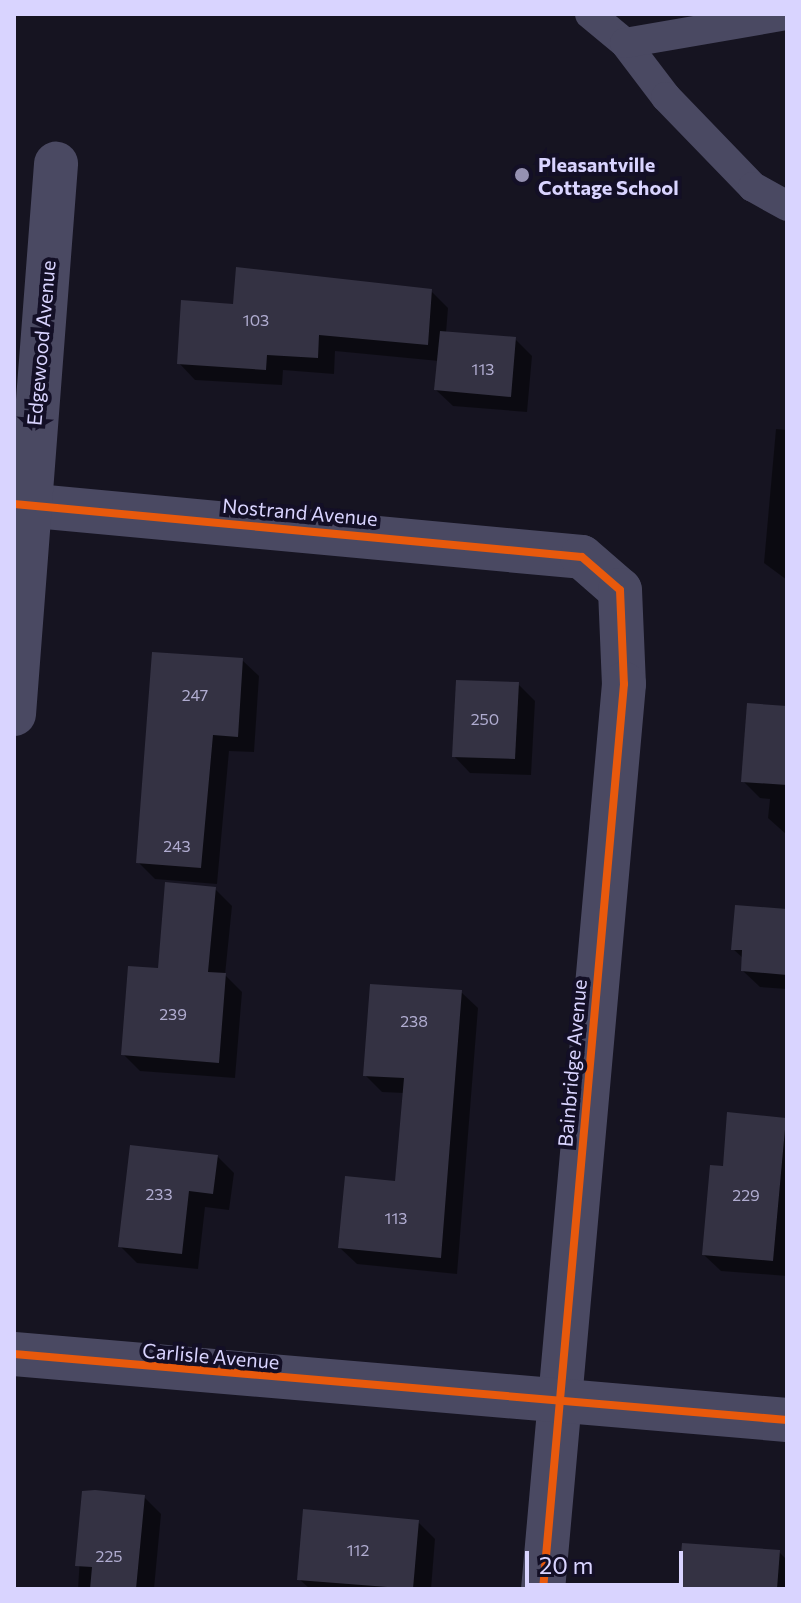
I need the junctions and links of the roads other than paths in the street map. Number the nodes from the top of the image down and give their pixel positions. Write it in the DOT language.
graph roads {
  1 [pos="590,14"];
  2 [pos="787,15"];
  3 [pos="625,43"];
  4 [pos="56,164"];
  5 [pos="787,206"];
  6 [pos="21,504"];
  7 [pos="582,557"];
  8 [pos="14,714"];
  9 [pos="14,1354"];
  10 [pos="556,1403"];
  11 [pos="787,1420"];
  12 [pos="543,1589"];
  1 -- 3 [label="lane"];
  2 -- 3 [label="lane"];
  3 -- 5 [label="lane"];
  4 -- 6 [label="street, Edgewood Avenue"];
  6 -- 7 [label="street, Nostrand Avenue"];
  6 -- 8 [label="street, Edgewood Avenue"];
  7 -- 10 [label="street, Bainbridge Avenue"];
  9 -- 10 [label="street, Carlisle Avenue"];
  10 -- 11 [label="street, Carlisle Avenue"];
  10 -- 12 [label="street, Bainbridge Avenue"];
}
